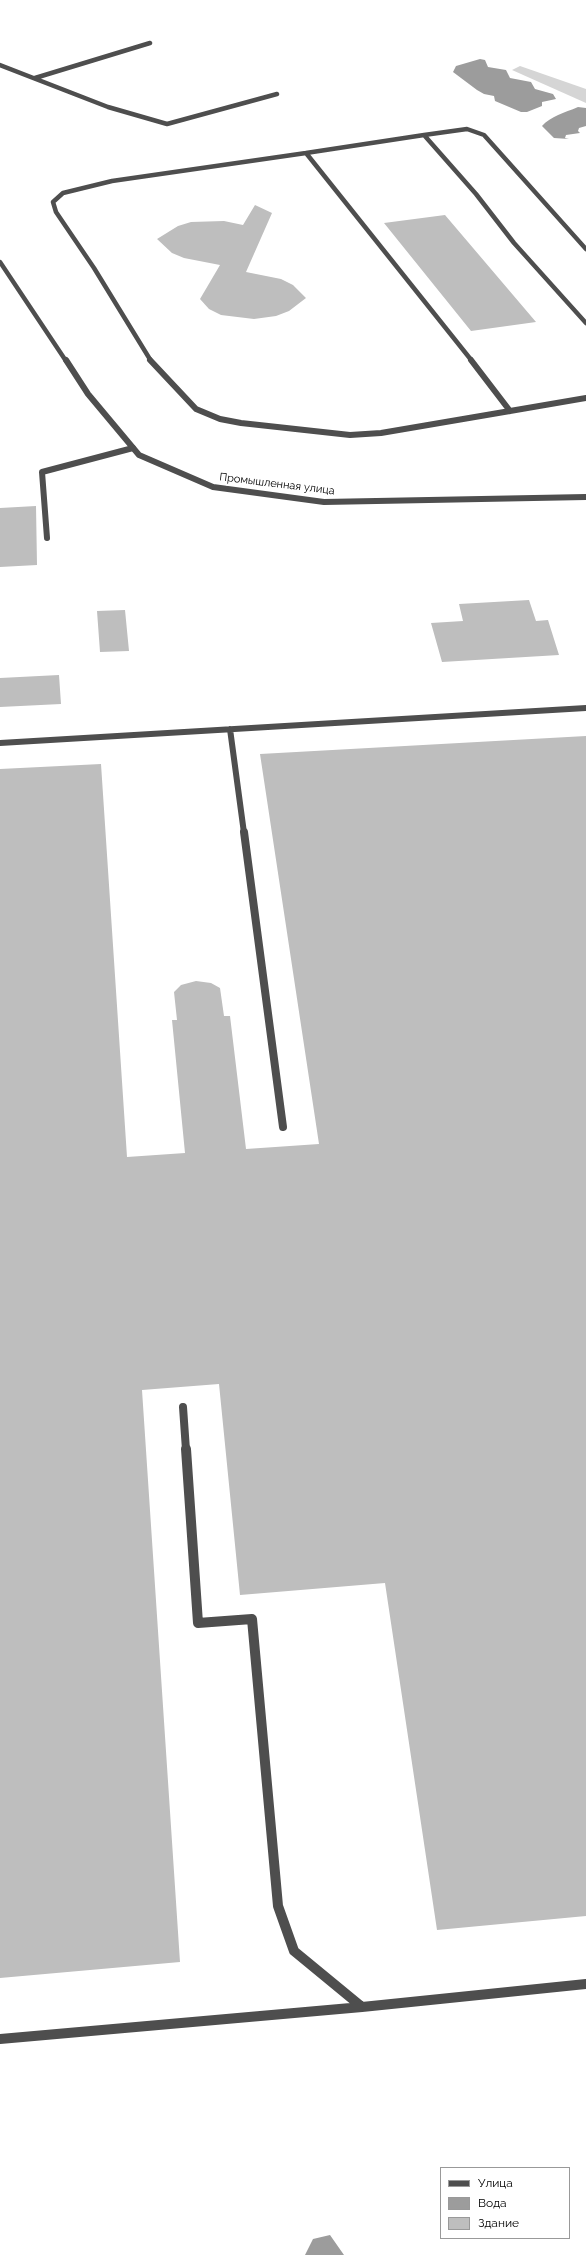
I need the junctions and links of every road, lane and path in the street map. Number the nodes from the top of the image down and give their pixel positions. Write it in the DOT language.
graph roads {
  1 [pos="150,43"];
  2 [pos="0,65"];
  3 [pos="35,78"];
  4 [pos="277,94"];
  5 [pos="424,135"];
  6 [pos="306,153"];
  7 [pos="586,249"];
  8 [pos="0,262"];
  9 [pos="586,323"];
  10 [pos="586,398"];
  11 [pos="510,412"];
  12 [pos="133,448"];
  13 [pos="586,497"];
  14 [pos="47,538"];
  15 [pos="586,708"];
  16 [pos="230,729"];
  17 [pos="0,743"];
  18 [pos="284,1127"];
  19 [pos="183,1407"];
  20 [pos="586,1984"];
  21 [pos="362,2007"];
  22 [pos="0,2039"];
  1 -- 3 [label="street"];
  2 -- 3 [label="street"];
  3 -- 4 [label="street"];
  5 -- 6 [label="street"];
  5 -- 7 [label="street"];
  5 -- 9 [label="street"];
  6 -- 11 [label="street"];
  6 -- 11 [label="street"];
  8 -- 12 [label="street, Промышленная улица"];
  10 -- 11 [label="street"];
  12 -- 13 [label="street, Промышленная улица"];
  12 -- 14 [label="street"];
  15 -- 16 [label="street"];
  16 -- 17 [label="street"];
  16 -- 18 [label="street"];
  19 -- 21 [label="street"];
  20 -- 21 [label="street"];
  21 -- 22 [label="street"];
}
